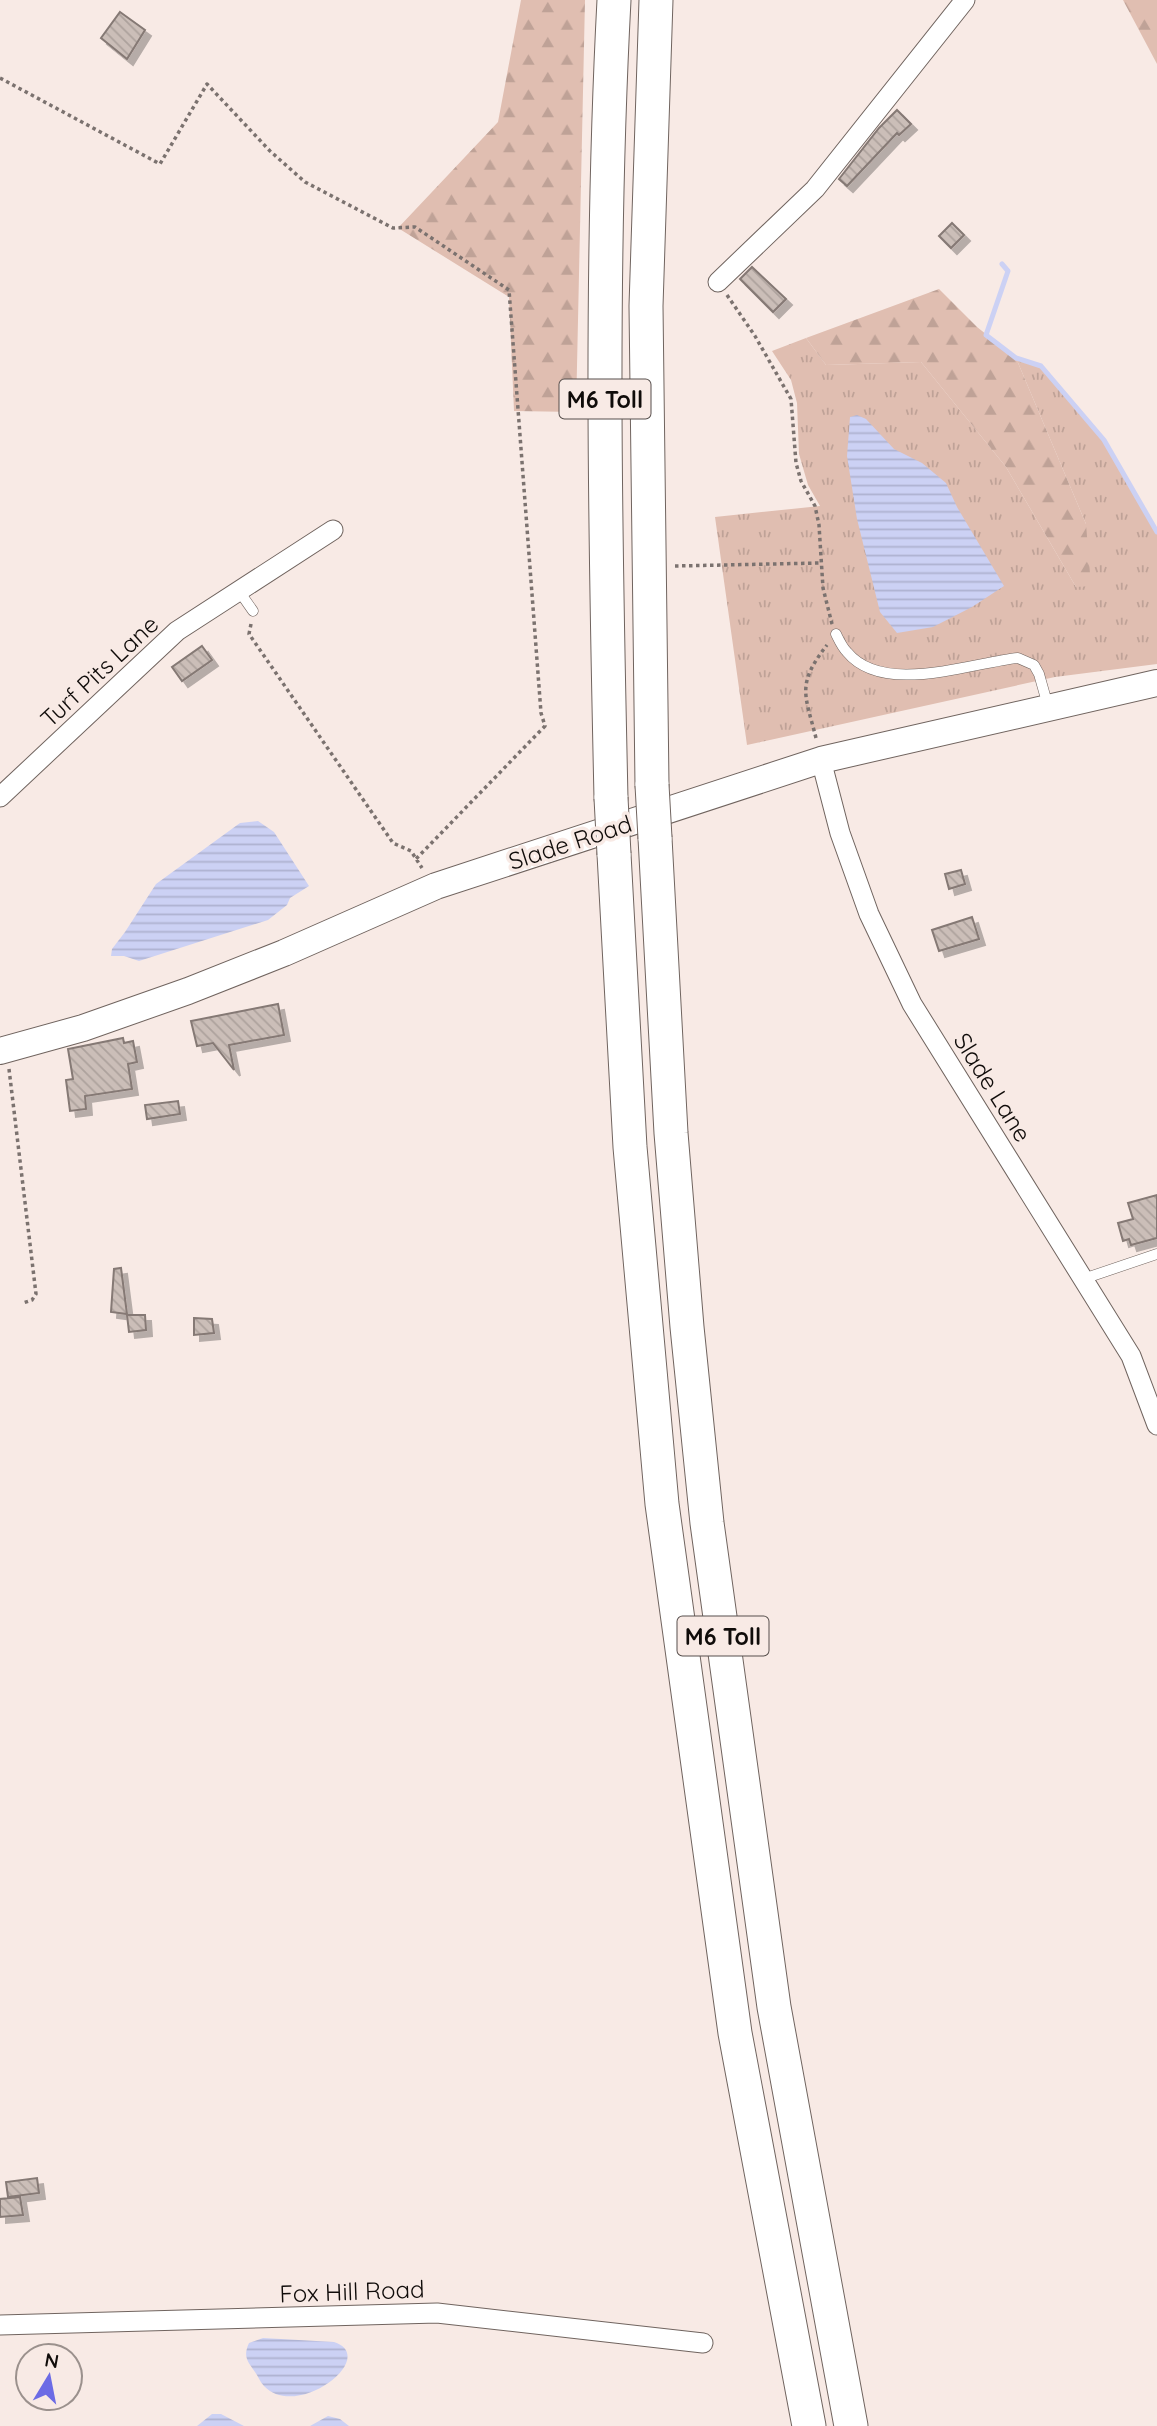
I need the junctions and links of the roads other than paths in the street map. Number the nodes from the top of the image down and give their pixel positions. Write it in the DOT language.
graph roads {
  1 [pos="614,0"];
  2 [pos="656,0"];
  3 [pos="965,0"];
  4 [pos="718,282"];
  5 [pos="333,530"];
  6 [pos="239,591"];
  7 [pos="253,611"];
  8 [pos="836,634"];
  9 [pos="1157,683"];
  10 [pos="1049,709"];
  11 [pos="821,760"];
  12 [pos="0,797"];
  13 [pos="3,1051"];
  14 [pos="1157,1254"];
  15 [pos="1083,1279"];
  16 [pos="1157,1425"];
  17 [pos="0,2325"];
  18 [pos="703,2343"];
  19 [pos="809,2426"];
  20 [pos="851,2426"];
  1 -- 19 [label="highway, M6 Toll, bridge"];
  2 -- 20 [label="highway, M6 Toll, bridge"];
  3 -- 4 [label="street"];
  5 -- 6 [label="street, Turf Pits Lane"];
  6 -- 7 [label="lane"];
  6 -- 12 [label="street, Turf Pits Lane"];
  8 -- 10 [label="lane"];
  9 -- 10 [label="main road, Slade Road"];
  10 -- 11 [label="main road, Slade Road"];
  11 -- 13 [label="main road, Slade Road"];
  11 -- 15 [label="street, Slade Lane"];
  14 -- 15 [label="lane"];
  15 -- 16 [label="street, Slade Lane"];
  17 -- 18 [label="street, Fox Hill Road"];
}
